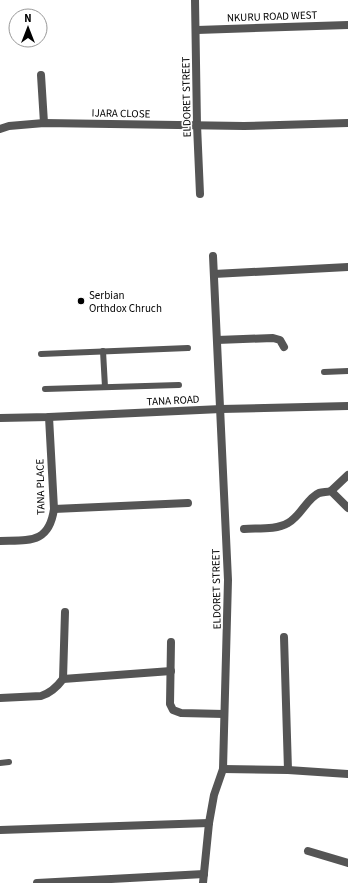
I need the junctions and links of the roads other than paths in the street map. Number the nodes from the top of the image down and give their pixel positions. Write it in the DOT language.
graph roads {
  1 [pos="196,0"];
  2 [pos="348,25"];
  3 [pos="197,30"];
  4 [pos="41,75"];
  5 [pos="44,123"];
  6 [pos="348,123"];
  7 [pos="197,125"];
  8 [pos="0,129"];
  9 [pos="200,194"];
  10 [pos="213,256"];
  11 [pos="348,267"];
  12 [pos="214,274"];
  13 [pos="217,340"];
  14 [pos="284,347"];
  15 [pos="188,348"];
  16 [pos="104,351"];
  17 [pos="41,354"];
  18 [pos="348,371"];
  19 [pos="324,372"];
  20 [pos="179,385"];
  21 [pos="105,387"];
  22 [pos="45,389"];
  23 [pos="348,406"];
  24 [pos="221,409"];
  25 [pos="49,417"];
  26 [pos="0,418"];
  27 [pos="348,474"];
  28 [pos="332,491"];
  29 [pos="188,503"];
  30 [pos="348,508"];
  31 [pos="54,509"];
  32 [pos="244,529"];
  33 [pos="0,541"];
  34 [pos="65,612"];
  35 [pos="284,637"];
  36 [pos="171,642"];
  37 [pos="171,671"];
  38 [pos="63,679"];
  39 [pos="0,698"];
  40 [pos="224,714"];
  41 [pos="9,762"];
  42 [pos="0,763"];
  43 [pos="222,769"];
  44 [pos="288,770"];
  45 [pos="348,774"];
  46 [pos="209,823"];
  47 [pos="0,830"];
  48 [pos="308,852"];
  49 [pos="348,863"];
  50 [pos="204,874"];
  51 [pos="37,883"];
  52 [pos="203,883"];
  1 -- 3 [label="street, ELDORET STREET"];
  2 -- 3 [label="street, NKURU ROAD WEST"];
  3 -- 7 [label="street, ELDORET STREET"];
  4 -- 5 [label="street"];
  5 -- 7 [label="street, IJARA CLOSE"];
  5 -- 8 [label="street, IJARA CLOSE"];
  6 -- 7 [label="street, IJARA CLOSE"];
  7 -- 9 [label="street, ELDORET STREET"];
  10 -- 12 [label="street, ELDORET STREET"];
  11 -- 12 [label="street"];
  12 -- 13 [label="street, ELDORET STREET"];
  13 -- 14 [label="street"];
  13 -- 24 [label="street, ELDORET STREET"];
  15 -- 16 [label="lane"];
  16 -- 17 [label="lane"];
  16 -- 21 [label="lane"];
  18 -- 19 [label="lane"];
  20 -- 21 [label="lane"];
  21 -- 22 [label="lane"];
  23 -- 24 [label="street, TANA ROAD"];
  24 -- 25 [label="street, TANA ROAD"];
  24 -- 40 [label="street, ELDORET STREET"];
  25 -- 26 [label="street, TANA ROAD"];
  25 -- 31 [label="street, TANA PLACE"];
  27 -- 28 [label="street"];
  28 -- 30 [label="street"];
  28 -- 32 [label="street"];
  29 -- 31 [label="street"];
  31 -- 33 [label="street, TANA PLACE"];
  34 -- 38 [label="street"];
  35 -- 44 [label="street"];
  36 -- 37 [label="street"];
  37 -- 38 [label="street"];
  37 -- 40 [label="street"];
  38 -- 39 [label="street"];
  40 -- 43 [label="street, ELDORET STREET"];
  41 -- 42 [label="lane"];
  43 -- 44 [label="street"];
  43 -- 46 [label="street, ELDORET STREET"];
  44 -- 45 [label="street"];
  46 -- 47 [label="street"];
  46 -- 50 [label="street, ELDORET STREET"];
  48 -- 49 [label="street"];
  50 -- 51 [label="street"];
  50 -- 52 [label="street, ELDORET STREET"];
}
